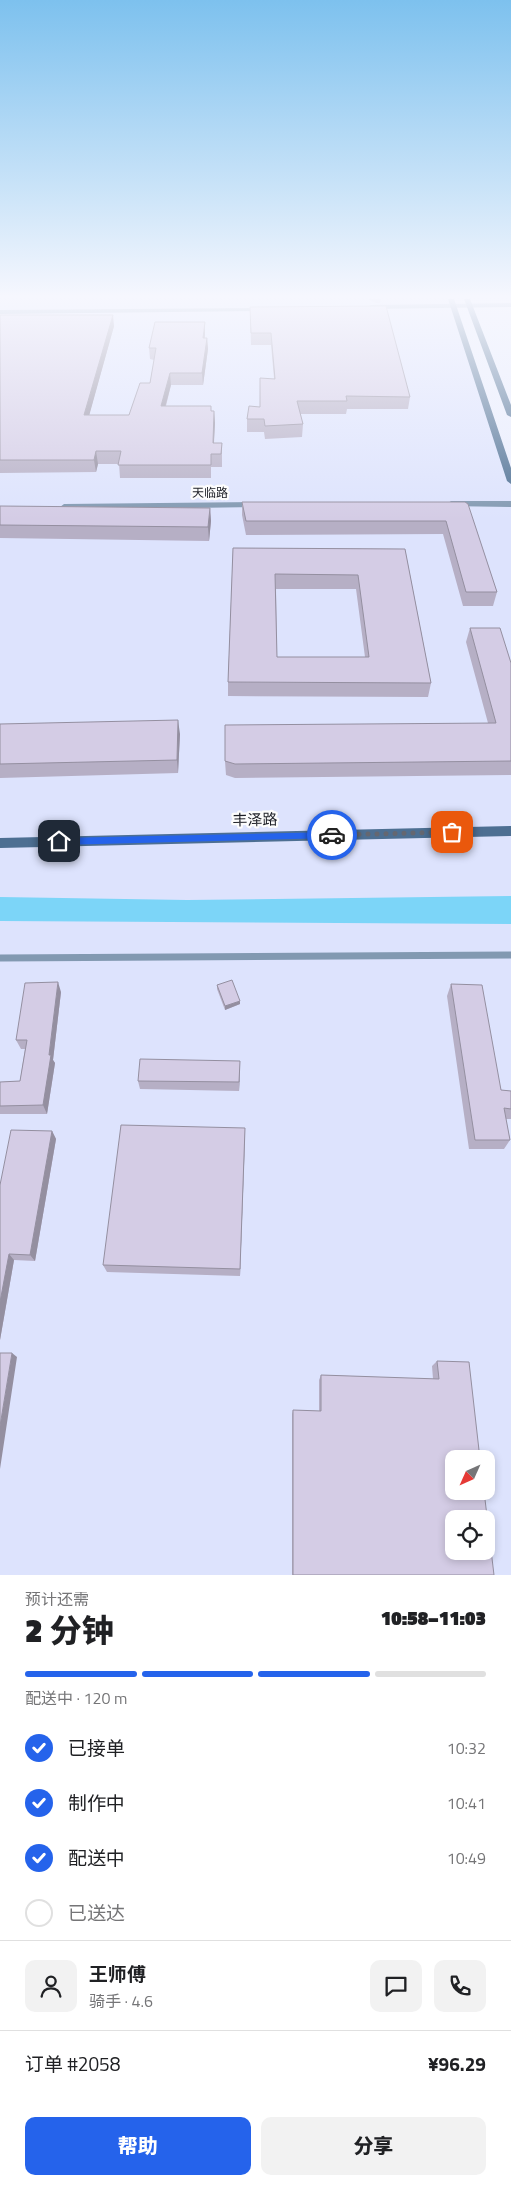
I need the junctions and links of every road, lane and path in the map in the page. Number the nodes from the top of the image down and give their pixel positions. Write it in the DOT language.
graph roads {
  1 [pos="475,372"];
  2 [pos="495,372"];
  3 [pos="511,415"];
  4 [pos="511,481"];
  5 [pos="442,504"];
  6 [pos="511,504"];
  7 [pos="265,505"];
  8 [pos="59,507"];
  9 [pos="511,831"];
  10 [pos="0,842"];
  11 [pos="511,955"];
  12 [pos="0,958"];
  1 -- 4 [label="main road"];
  2 -- 3 [label="main road"];
  5 -- 6 [label="street"];
  7 -- 8 [label="street, 天临路"];
  9 -- 10 [label="main road, 丰泽路"];
  11 -- 12 [label="lane"];
}
